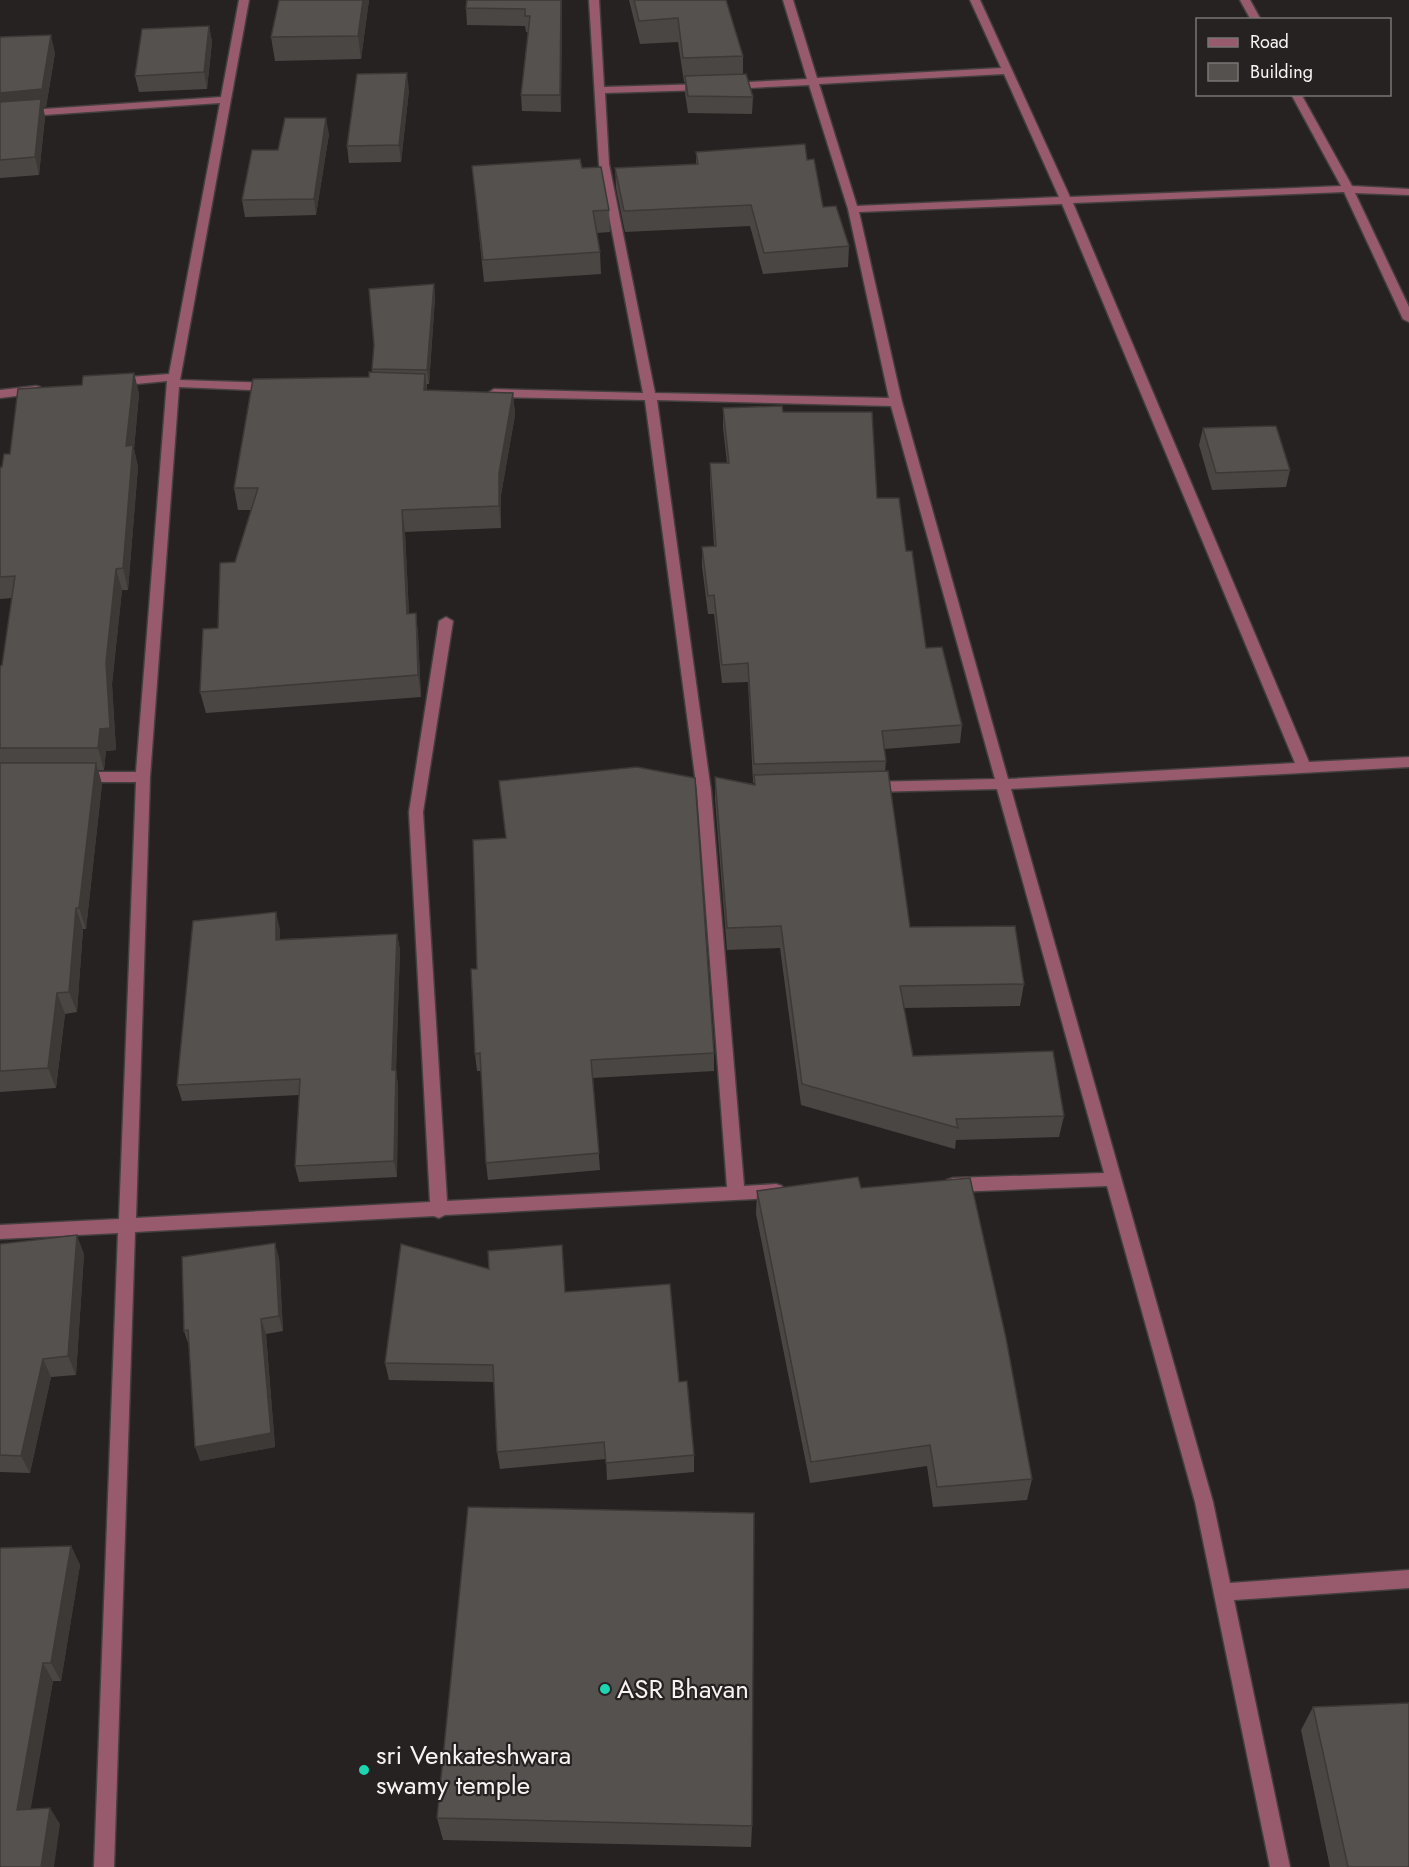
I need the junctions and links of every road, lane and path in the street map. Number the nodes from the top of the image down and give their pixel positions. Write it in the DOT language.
graph roads {
  1 [pos="244,0"];
  2 [pos="594,0"];
  3 [pos="788,0"];
  4 [pos="975,0"];
  5 [pos="1245,0"];
  6 [pos="1255,18"];
  7 [pos="1008,71"];
  8 [pos="813,83"];
  9 [pos="600,90"];
  10 [pos="1297,96"];
  11 [pos="225,100"];
  12 [pos="0,115"];
  13 [pos="1348,189"];
  14 [pos="1409,192"];
  15 [pos="1065,200"];
  16 [pos="853,209"];
  17 [pos="1409,319"];
  18 [pos="174,380"];
  19 [pos="104,383"];
  20 [pos="293,387"];
  21 [pos="46,389"];
  22 [pos="483,393"];
  23 [pos="0,394"];
  24 [pos="650,396"];
  25 [pos="896,402"];
  26 [pos="446,621"];
  27 [pos="1409,762"];
  28 [pos="1305,769"];
  29 [pos="60,777"];
  30 [pos="143,777"];
  31 [pos="1002,784"];
  32 [pos="859,787"];
  33 [pos="1114,1179"];
  34 [pos="936,1186"];
  35 [pos="795,1191"];
  36 [pos="736,1193"];
  37 [pos="439,1210"];
  38 [pos="128,1225"];
  39 [pos="0,1232"];
  40 [pos="1409,1579"];
  41 [pos="1223,1592"];
  42 [pos="104,1867"];
  43 [pos="1280,1867"];
  1 -- 11 [label="street"];
  2 -- 9 [label="street"];
  3 -- 8 [label="street"];
  4 -- 7 [label="street"];
  5 -- 6 [label="street"];
  7 -- 8 [label="street"];
  7 -- 15 [label="street"];
  8 -- 9 [label="street"];
  8 -- 16 [label="street"];
  9 -- 24 [label="street"];
  10 -- 13 [label="street"];
  11 -- 12 [label="street"];
  11 -- 18 [label="street"];
  13 -- 14 [label="street"];
  13 -- 15 [label="street"];
  13 -- 17 [label="street"];
  15 -- 16 [label="street"];
  15 -- 28 [label="street"];
  16 -- 25 [label="street"];
  18 -- 19 [label="street"];
  18 -- 20 [label="street"];
  18 -- 30 [label="street"];
  21 -- 23 [label="street"];
  22 -- 24 [label="street"];
  24 -- 25 [label="street"];
  24 -- 36 [label="street"];
  25 -- 31 [label="street"];
  26 -- 37 [label="street"];
  27 -- 28 [label="street"];
  28 -- 31 [label="street"];
  29 -- 30 [label="street"];
  30 -- 38 [label="street"];
  31 -- 32 [label="street"];
  31 -- 33 [label="street"];
  33 -- 34 [label="street"];
  33 -- 41 [label="street"];
  35 -- 36 [label="street"];
  36 -- 37 [label="street"];
  37 -- 38 [label="street"];
  38 -- 39 [label="street"];
  38 -- 42 [label="street"];
  40 -- 41 [label="street"];
  41 -- 43 [label="street"];
}
